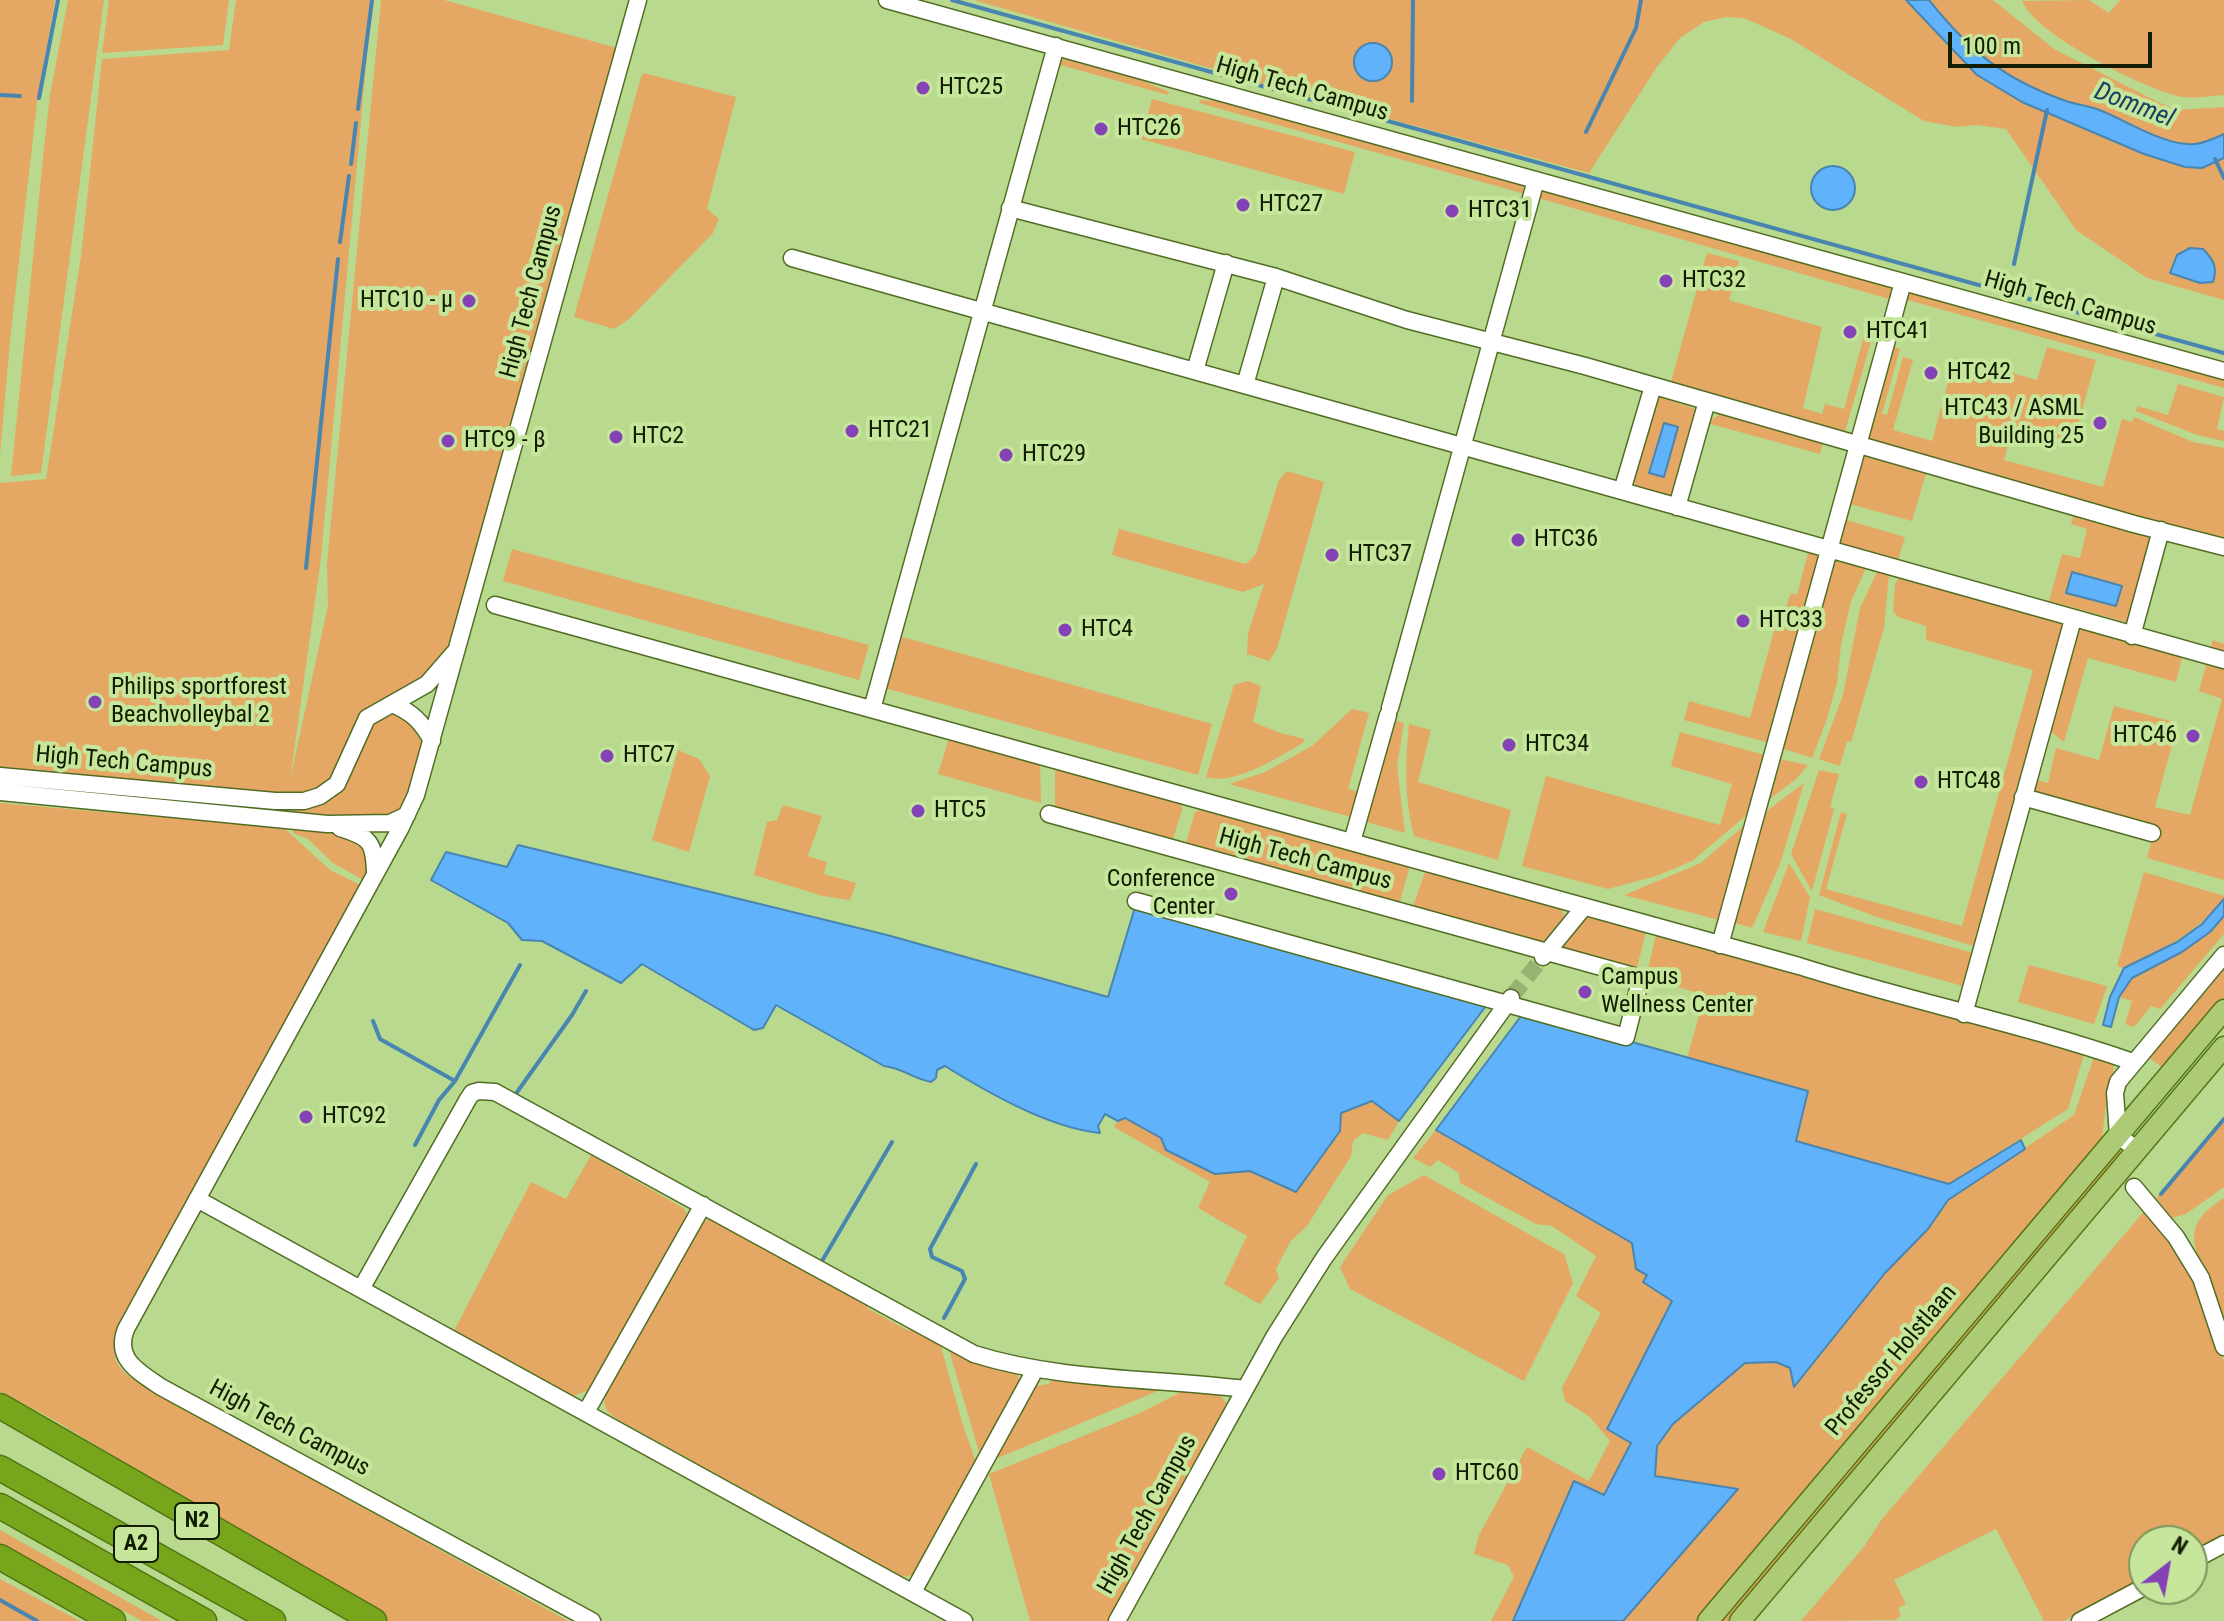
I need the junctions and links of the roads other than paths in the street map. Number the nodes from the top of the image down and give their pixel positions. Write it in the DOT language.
graph roads {
  1 [pos="638,0"];
  2 [pos="887,0"];
  3 [pos="1056,46"];
  4 [pos="1536,180"];
  5 [pos="1010,208"];
  6 [pos="792,258"];
  7 [pos="1226,263"];
  8 [pos="1276,277"];
  9 [pos="1903,282"];
  10 [pos="982,313"];
  11 [pos="1491,344"];
  12 [pos="1195,371"];
  13 [pos="2224,371"];
  14 [pos="1245,385"];
  15 [pos="1653,386"];
  16 [pos="1707,401"];
  17 [pos="1858,445"];
  18 [pos="1462,446"];
  19 [pos="1622,491"];
  20 [pos="1677,507"];
  21 [pos="2161,530"];
  22 [pos="2224,547"];
  23 [pos="1829,551"];
  24 [pos="485,602"];
  25 [pos="2073,619"];
  26 [pos="2132,636"];
  27 [pos="458,649"];
  28 [pos="2224,660"];
  29 [pos="392,704"];
  30 [pos="872,709"];
  31 [pos="432,741"];
  32 [pos="0,776"];
  33 [pos="0,792"];
  34 [pos="2023,797"];
  35 [pos="1049,814"];
  36 [pos="407,815"];
  37 [pos="327,824"];
  38 [pos="2152,833"];
  39 [pos="1352,842"];
  40 [pos="375,872"];
  41 [pos="1136,901"];
  42 [pos="1584,907"];
  43 [pos="1720,945"];
  44 [pos="1545,954"];
  45 [pos="2224,955"];
  46 [pos="1510,1000"];
  47 [pos="2224,1010"];
  48 [pos="1964,1014"];
  49 [pos="2224,1047"];
  50 [pos="2133,1062"];
  51 [pos="2118,1136"];
  52 [pos="2138,1150"];
  53 [pos="2134,1187"];
  54 [pos="197,1199"];
  55 [pos="703,1205"];
  56 [pos="361,1289"];
  57 [pos="2224,1347"];
  58 [pos="1035,1370"];
  59 [pos="1244,1389"];
  60 [pos="0,1395"];
  61 [pos="0,1406"];
  62 [pos="586,1412"];
  63 [pos="55,1436"];
  64 [pos="0,1468"];
  65 [pos="0,1506"];
  66 [pos="0,1557"];
  67 [pos="0,1571"];
  68 [pos="913,1592"];
  69 [pos="2128,1596"];
  70 [pos="79,1602"];
  71 [pos="113,1621"];
  72 [pos="204,1621"];
  73 [pos="273,1621"];
  74 [pos="374,1621"];
  75 [pos="592,1621"];
  76 [pos="964,1621"];
  77 [pos="1117,1621"];
  78 [pos="1708,1621"];
  79 [pos="1740,1621"];
  80 [pos="2080,1621"];
  1 -- 24 [label="street, High Tech Campus"];
  2 -- 3 [label="street, High Tech Campus"];
  3 -- 4 [label="street, High Tech Campus"];
  3 -- 5 [label="street"];
  4 -- 9 [label="street, High Tech Campus"];
  4 -- 11 [label="street, High Tech Campus"];
  5 -- 7 [label="street"];
  5 -- 10 [label="street"];
  6 -- 10 [label="street"];
  7 -- 8 [label="street"];
  7 -- 12 [label="street"];
  8 -- 11 [label="street"];
  8 -- 14 [label="street"];
  9 -- 13 [label="street, High Tech Campus"];
  9 -- 17 [label="street"];
  10 -- 12 [label="street"];
  10 -- 30 [label="street"];
  11 -- 15 [label="street"];
  11 -- 18 [label="street, High Tech Campus"];
  12 -- 14 [label="street"];
  14 -- 18 [label="street"];
  15 -- 16 [label="street"];
  15 -- 19 [label="street"];
  16 -- 17 [label="street"];
  16 -- 20 [label="street"];
  17 -- 21 [label="street"];
  17 -- 23 [label="street"];
  18 -- 19 [label="street"];
  18 -- 39 [label="street, High Tech Campus"];
  19 -- 20 [label="street"];
  20 -- 23 [label="street"];
  21 -- 22 [label="street"];
  21 -- 26 [label="street"];
  23 -- 25 [label="street"];
  23 -- 43 [label="street"];
  24 -- 27 [label="street, High Tech Campus"];
  24 -- 30 [label="street, High Tech Campus"];
  25 -- 26 [label="street"];
  25 -- 34 [label="street"];
  26 -- 28 [label="street"];
  27 -- 29 [label="street, High Tech Campus"];
  27 -- 31 [label="street, High Tech Campus"];
  29 -- 31 [label="street"];
  29 -- 32 [label="street, High Tech Campus"];
  30 -- 39 [label="street, High Tech Campus"];
  31 -- 36 [label="street, High Tech Campus"];
  33 -- 37 [label="street, High Tech Campus"];
  34 -- 38 [label="street"];
  34 -- 48 [label="street"];
  35 -- 44 [label="street, High Tech Campus"];
  36 -- 37 [label="street, High Tech Campus"];
  36 -- 40 [label="street, High Tech Campus"];
  37 -- 40 [label="street"];
  39 -- 42 [label="street, High Tech Campus"];
  40 -- 54 [label="street, High Tech Campus"];
  41 -- 46 [label="street, High Tech Campus"];
  42 -- 43 [label="street, High Tech Campus"];
  42 -- 44 [label="street"];
  43 -- 48 [label="street, High Tech Campus"];
  44 -- 46 [label="street, High Tech Campus"];
  45 -- 50 [label="street"];
  46 -- 59 [label="street, High Tech Campus"];
  47 -- 51 [label="main road, Professor Holstlaan"];
  48 -- 50 [label="street, High Tech Campus"];
  49 -- 52 [label="main road"];
  50 -- 51 [label="street"];
  51 -- 52 [label="street"];
  51 -- 78 [label="main road, Professor Holstlaan"];
  52 -- 79 [label="main road"];
  53 -- 57 [label="street"];
  54 -- 56 [label="street"];
  54 -- 75 [label="street, High Tech Campus"];
  55 -- 56 [label="street"];
  55 -- 58 [label="street"];
  55 -- 62 [label="street"];
  56 -- 62 [label="street"];
  58 -- 59 [label="street"];
  58 -- 68 [label="street"];
  59 -- 77 [label="street, High Tech Campus"];
  60 -- 63 [label="highway, N2"];
  61 -- 63 [label="highway, N2"];
  62 -- 68 [label="street"];
  63 -- 74 [label="highway, N2"];
  64 -- 73 [label="highway, A2"];
  65 -- 72 [label="highway, A2"];
  66 -- 70 [label="highway"];
  67 -- 70 [label="highway"];
  68 -- 76 [label="street"];
  69 -- 80 [label="street"];
  70 -- 71 [label="highway"];
}
